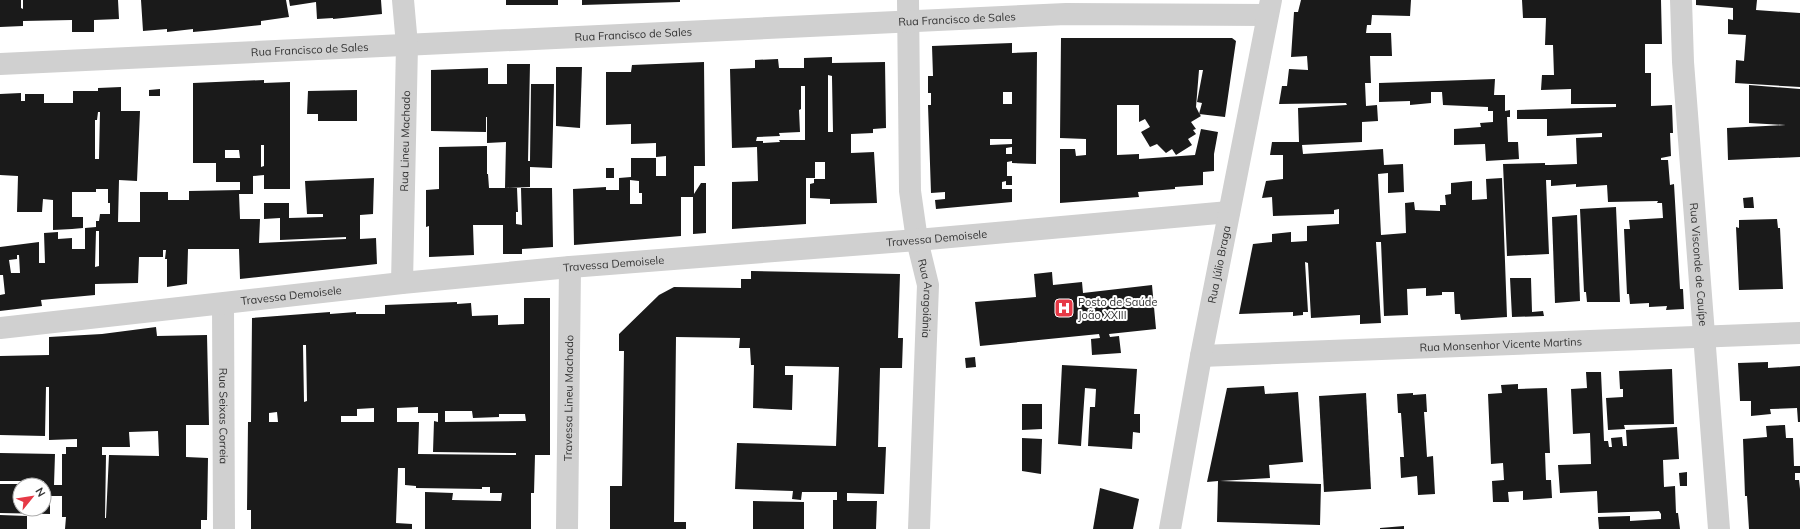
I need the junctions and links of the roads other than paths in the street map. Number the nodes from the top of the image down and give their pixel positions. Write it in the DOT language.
graph roads {
  1 [pos="403,0"];
  2 [pos="1681,0"];
  3 [pos="1269,8"];
  4 [pos="908,10"];
  5 [pos="406,45"];
  6 [pos="0,64"];
  7 [pos="1229,212"];
  8 [pos="917,240"];
  9 [pos="570,267"];
  10 [pos="402,283"];
  11 [pos="223,304"];
  12 [pos="0,328"];
  13 [pos="1800,333"];
  14 [pos="1703,337"];
  15 [pos="1201,356"];
  16 [pos="224,529"];
  17 [pos="567,529"];
  18 [pos="919,529"];
  19 [pos="1170,529"];
  20 [pos="1719,529"];
  1 -- 5 [label="street, Rua Lineu Machado"];
  2 -- 14 [label="street, Rua Visconde de Cauípe"];
  3 -- 4 [label="street, Rua Francisco de Sales"];
  3 -- 7 [label="street, Rua Júlio Braga"];
  4 -- 5 [label="street, Rua Francisco de Sales"];
  4 -- 8 [label="street, Rua Aragoiânia"];
  5 -- 6 [label="street, Rua Francisco de Sales"];
  5 -- 10 [label="street, Rua Lineu Machado"];
  7 -- 8 [label="street, Travessa Demoisele"];
  7 -- 15 [label="street, Rua Júlio Braga"];
  8 -- 9 [label="street, Travessa Demoisele"];
  8 -- 18 [label="street, Rua Aragoiânia"];
  9 -- 10 [label="street, Travessa Demoisele"];
  9 -- 17 [label="street, Travessa Lineu Machado"];
  10 -- 11 [label="street, Travessa Demoisele"];
  11 -- 12 [label="street, Travessa Demoisele"];
  11 -- 16 [label="street, Rua Seixas Correia"];
  13 -- 14 [label="street, Rua Monsenhor Vicente Martins"];
  14 -- 15 [label="street, Rua Monsenhor Vicente Martins"];
  14 -- 20 [label="street, Rua Visconde de Cauípe"];
  15 -- 19 [label="street, Rua Júlio Braga"];
}
